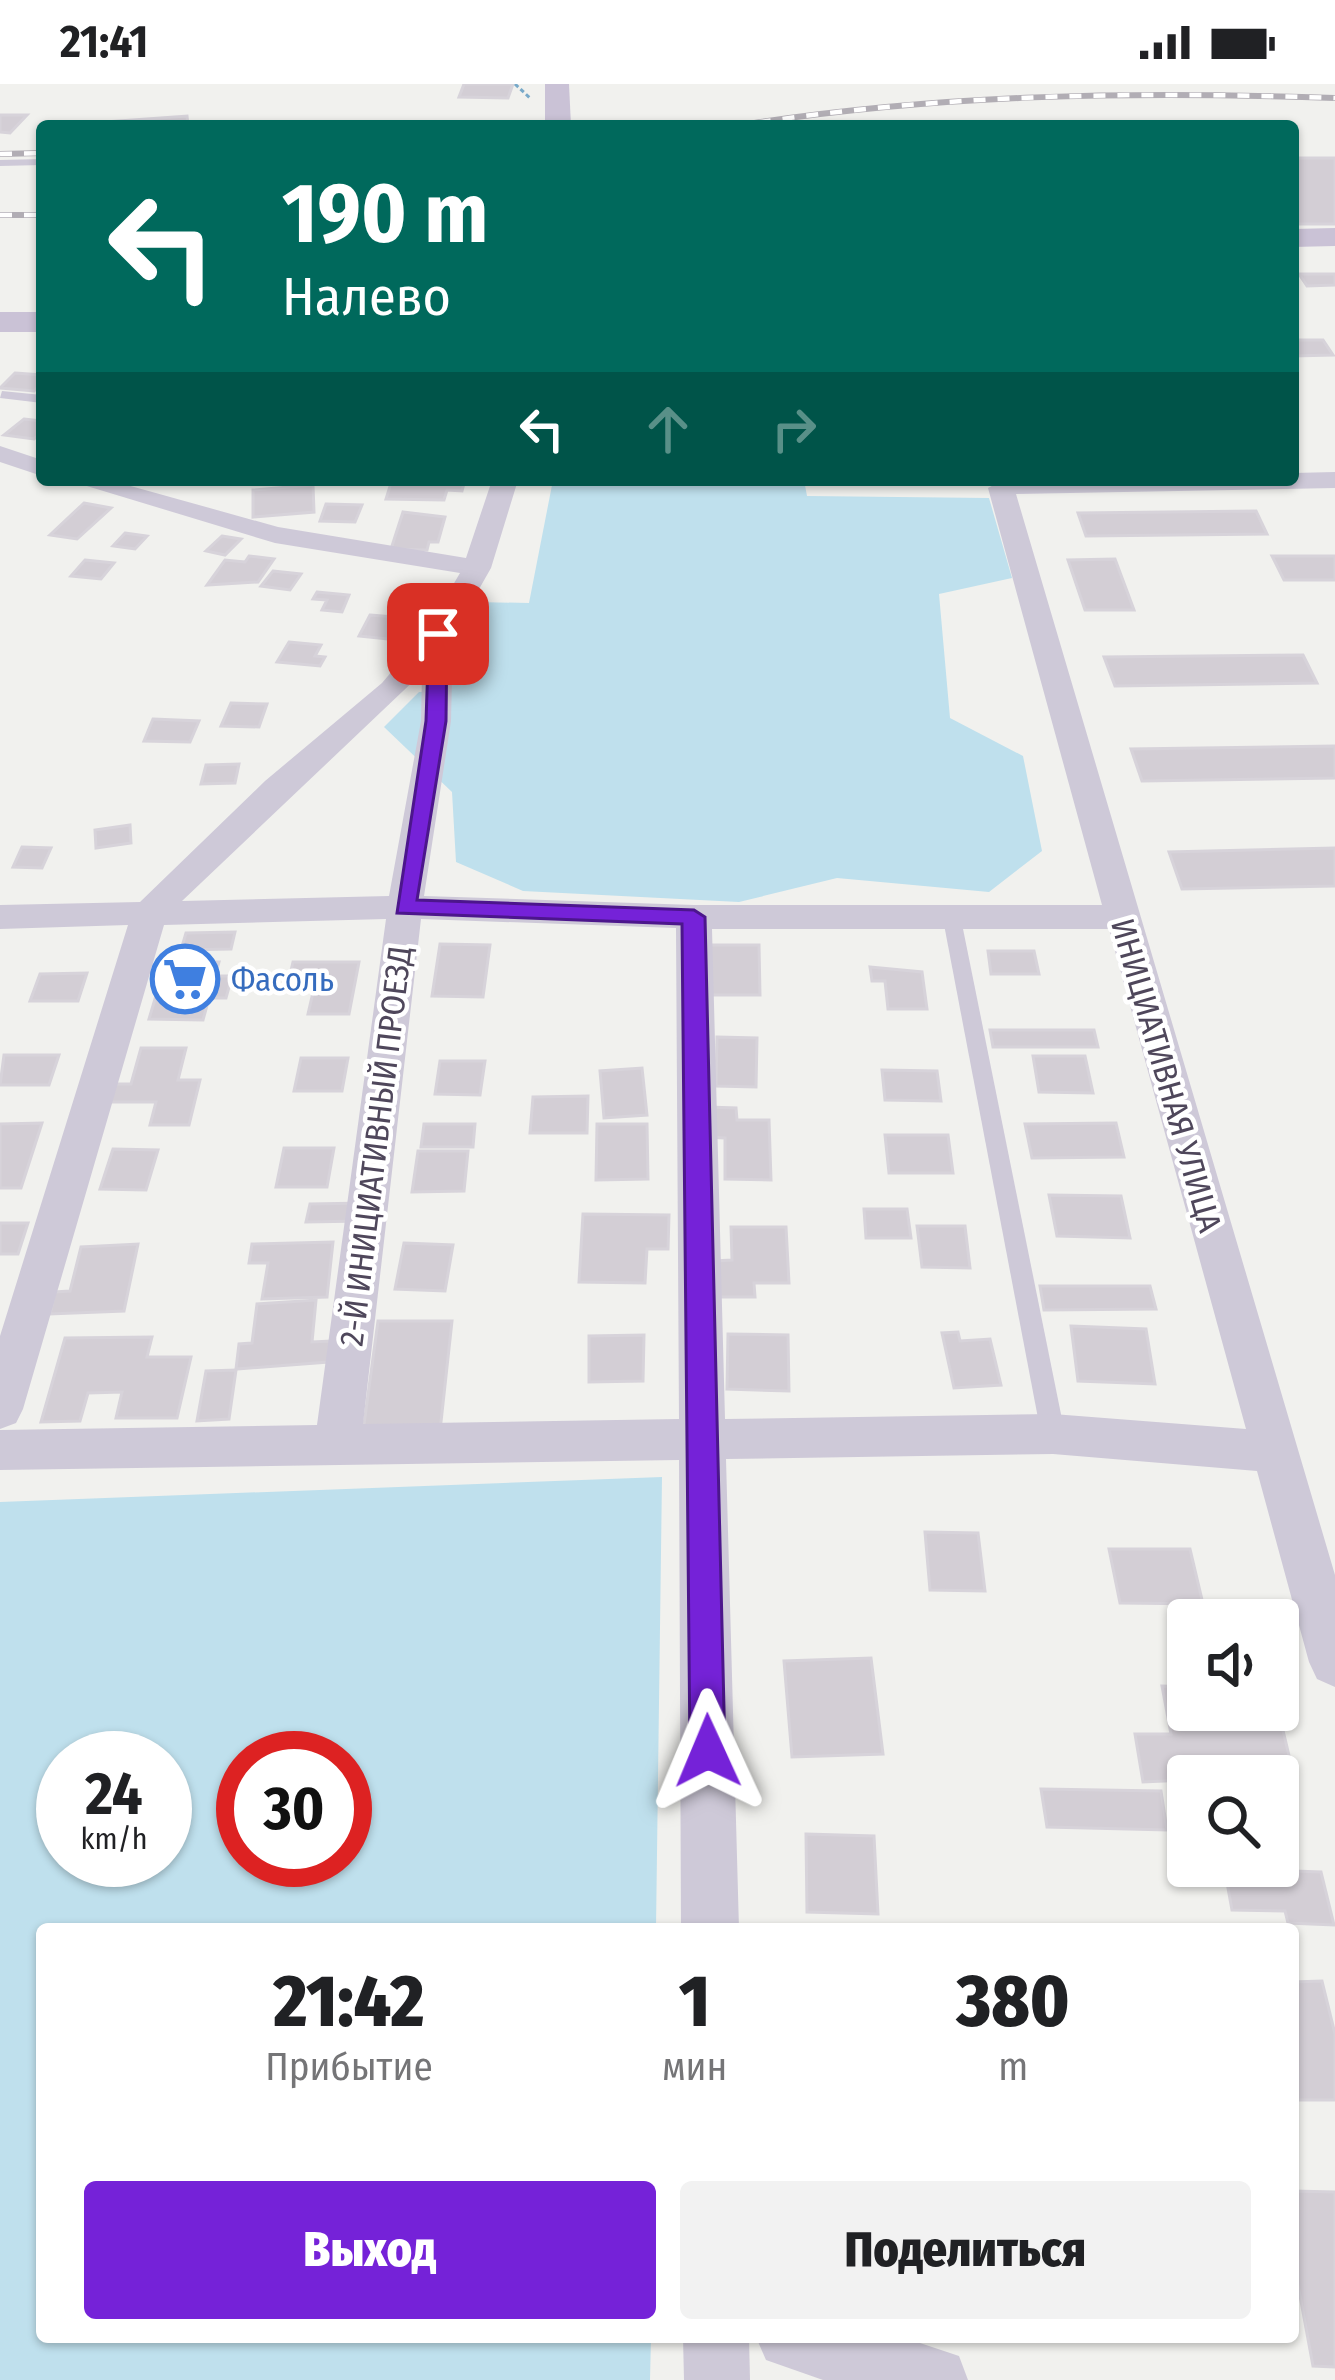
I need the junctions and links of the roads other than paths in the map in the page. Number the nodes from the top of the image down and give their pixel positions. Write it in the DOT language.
graph roads {
  1 [pos="557,84"];
  2 [pos="558,120"];
  3 [pos="36,162"];
  4 [pos="0,163"];
  5 [pos="1335,237"];
  6 [pos="1299,238"];
  7 [pos="0,322"];
  8 [pos="36,322"];
  9 [pos="2,395"];
  10 [pos="36,398"];
  11 [pos="0,454"];
  12 [pos="36,466"];
  13 [pos="1299,480"];
  14 [pos="1335,480"];
  15 [pos="101,486"];
  16 [pos="503,486"];
  17 [pos="1023,486"];
  18 [pos="476,568"];
  19 [pos="438,634"];
  20 [pos="405,908"];
  21 [pos="151,912"];
  22 [pos="951,914"];
  23 [pos="0,916"];
  24 [pos="694,917"];
  25 [pos="1122,917"];
  26 [pos="0,1409"];
  27 [pos="1053,1434"];
  28 [pos="704,1439"];
  29 [pos="338,1443"];
  30 [pos="0,1450"];
  31 [pos="1274,1452"];
  32 [pos="1335,1662"];
  33 [pos="710,1923"];
  34 [pos="716,2343"];
  35 [pos="809,2343"];
  36 [pos="717,2380"];
  37 [pos="935,2380"];
  1 -- 2 [label="main road"];
  3 -- 4 [label="lane"];
  5 -- 6 [label="main road"];
  7 -- 8 [label="main road"];
  9 -- 10 [label="lane"];
  11 -- 12 [label="street"];
  13 -- 14 [label="street, ИНИЦИАТИВНАЯ УЛИЦА"];
  15 -- 18 [label="street"];
  16 -- 18 [label="street"];
  17 -- 25 [label="street, ИНИЦИАТИВНАЯ УЛИЦА"];
  18 -- 19 [label="street"];
  19 -- 20 [label="street, 2-Й ИНИЦИАТИВНЫЙ ПРОЕЗД"];
  19 -- 21 [label="street"];
  20 -- 21 [label="street"];
  20 -- 24 [label="street"];
  20 -- 29 [label="street, 2-Й ИНИЦИАТИВНЫЙ ПРОЕЗД"];
  21 -- 23 [label="street"];
  21 -- 26 [label="street"];
  22 -- 24 [label="street"];
  22 -- 25 [label="street"];
  22 -- 27 [label="lane"];
  24 -- 28 [label="street"];
  25 -- 31 [label="street, ИНИЦИАТИВНАЯ УЛИЦА"];
  27 -- 28 [label="street"];
  27 -- 31 [label="street"];
  28 -- 29 [label="street"];
  28 -- 33 [label="street"];
  29 -- 30 [label="street"];
  31 -- 32 [label="street, ИНИЦИАТИВНАЯ УЛИЦА"];
  34 -- 36 [label="street"];
  35 -- 37 [label="street"];
}
